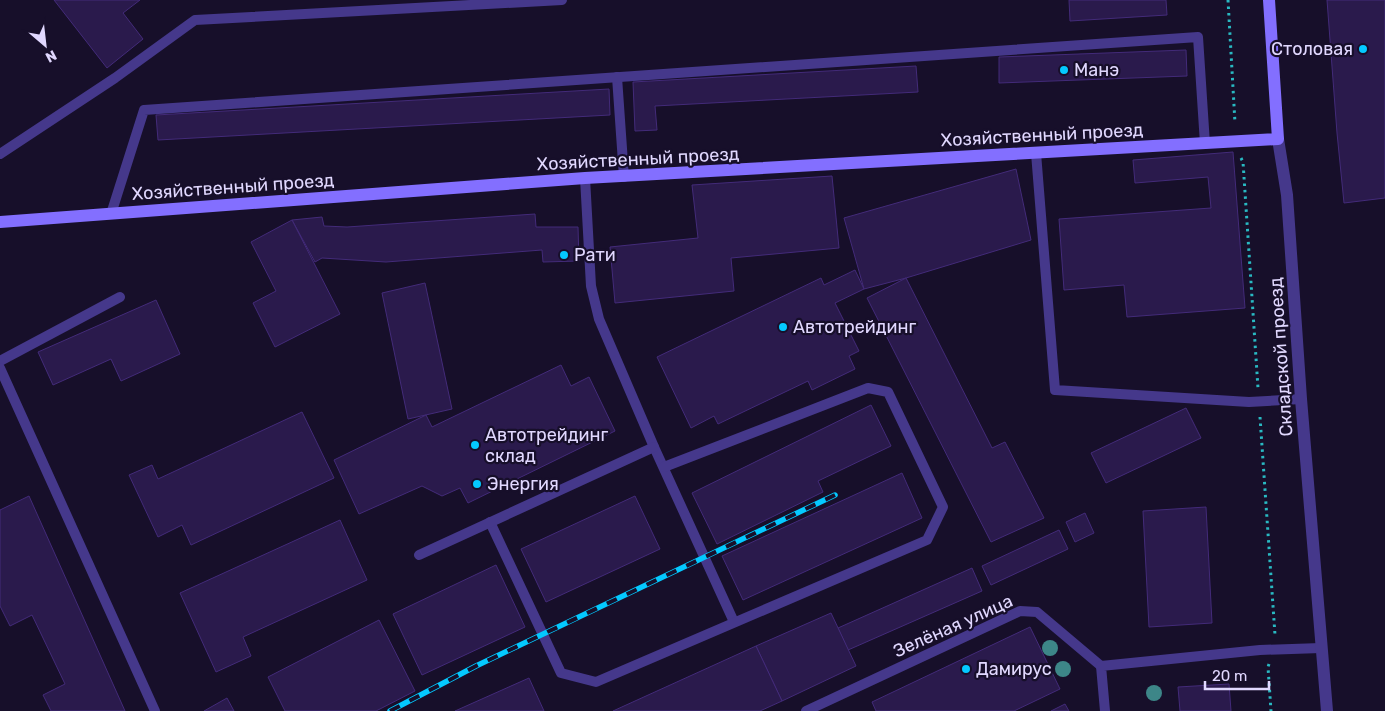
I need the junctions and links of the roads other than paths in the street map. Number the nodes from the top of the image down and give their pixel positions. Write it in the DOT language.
graph roads {
  1 [pos="562,0"];
  2 [pos="1269,0"];
  3 [pos="617,77"];
  4 [pos="1278,139"];
  5 [pos="1204,144"];
  6 [pos="1036,153"];
  7 [pos="0,154"];
  8 [pos="624,177"];
  9 [pos="585,178"];
  10 [pos="111,214"];
  11 [pos="0,222"];
  12 [pos="120,297"];
  13 [pos="0,361"];
  14 [pos="0,368"];
  15 [pos="1301,399"];
  16 [pos="654,447"];
  17 [pos="664,468"];
  18 [pos="490,522"];
  19 [pos="419,555"];
  20 [pos="734,622"];
  21 [pos="1321,648"];
  22 [pos="1101,666"];
  23 [pos="154,711"];
  24 [pos="806,711"];
  25 [pos="1105,711"];
  26 [pos="1327,711"];
  1 -- 7 [label="lane"];
  2 -- 4 [label="street, Складской проезд"];
  3 -- 5 [label="lane"];
  3 -- 8 [label="lane"];
  3 -- 10 [label="lane"];
  4 -- 5 [label="street, Хозяйственный проезд"];
  4 -- 15 [label="street, Складской проезд"];
  5 -- 6 [label="street, Хозяйственный проезд"];
  6 -- 8 [label="street, Хозяйственный проезд"];
  6 -- 15 [label="lane"];
  8 -- 9 [label="street, Хозяйственный проезд"];
  9 -- 10 [label="street, Хозяйственный проезд"];
  9 -- 16 [label="lane"];
  10 -- 11 [label="street, Хозяйственный проезд"];
  12 -- 13 [label="lane"];
  14 -- 23 [label="lane"];
  15 -- 21 [label="street, Складской проезд"];
  16 -- 17 [label="lane"];
  16 -- 18 [label="lane"];
  17 -- 20 [label="lane"];
  17 -- 20 [label="lane"];
  18 -- 19 [label="lane"];
  18 -- 20 [label="lane"];
  21 -- 22 [label="lane"];
  21 -- 26 [label="street, Складской проезд"];
  22 -- 24 [label="lane, Зелёная улица"];
  22 -- 25 [label="lane"];
}
